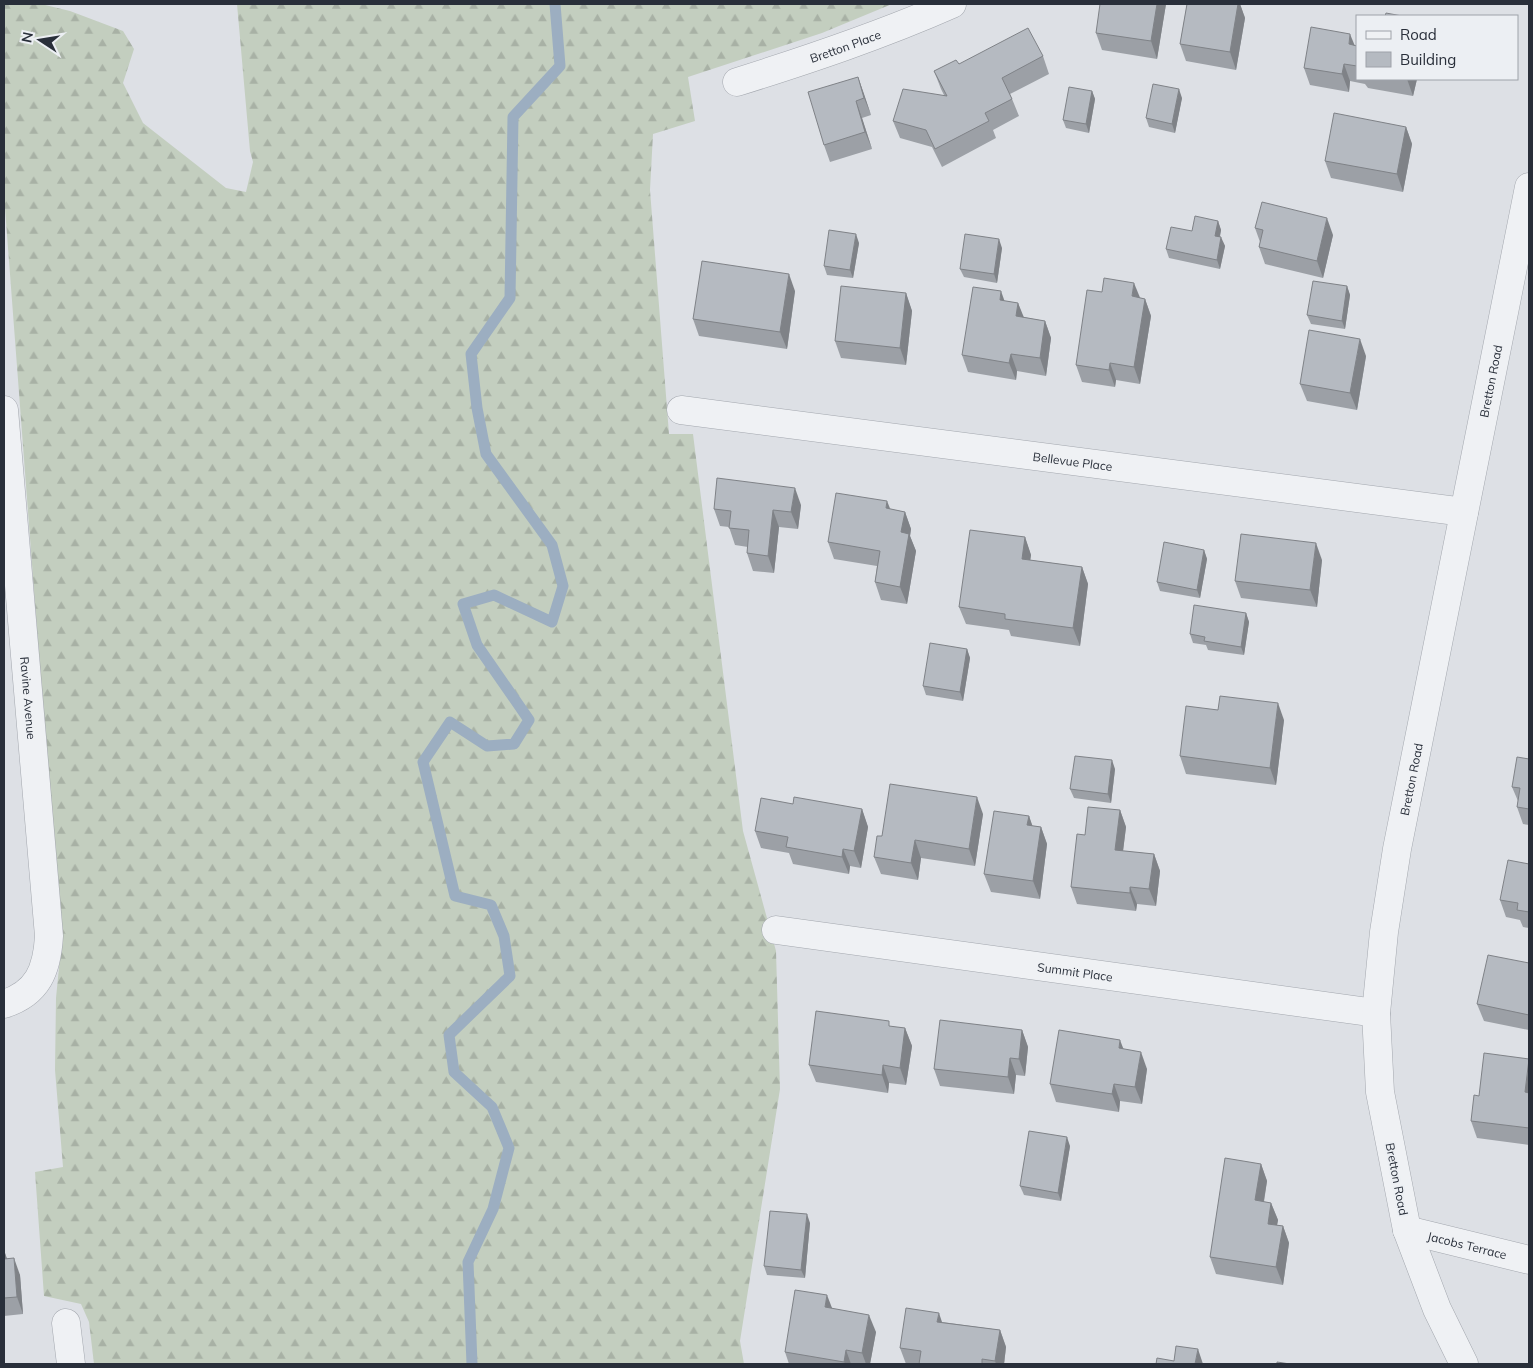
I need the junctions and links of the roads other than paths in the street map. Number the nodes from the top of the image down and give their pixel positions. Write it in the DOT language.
graph roads {
  1 [pos="952,4"];
  2 [pos="737,82"];
  3 [pos="1529,187"];
  4 [pos="4,410"];
  5 [pos="681,410"];
  6 [pos="8,499"];
  7 [pos="1464,512"];
  8 [pos="776,930"];
  9 [pos="4,1004"];
  10 [pos="1376,1013"];
  11 [pos="1407,1230"];
  12 [pos="1529,1260"];
  13 [pos="66,1323"];
  14 [pos="71,1364"];
  15 [pos="1464,1364"];
  1 -- 2 [label="street, Bretton Place"];
  3 -- 7 [label="street, Bretton Road"];
  4 -- 6 [label="street, Ravine Avenue"];
  5 -- 7 [label="street, Bellevue Place"];
  6 -- 9 [label="street, Ravine Avenue"];
  7 -- 10 [label="street, Bretton Road"];
  8 -- 10 [label="street, Summit Place"];
  10 -- 11 [label="street, Bretton Road"];
  11 -- 12 [label="street, Jacobs Terrace"];
  11 -- 15 [label="street, Bretton Road"];
  13 -- 14 [label="street"];
}
